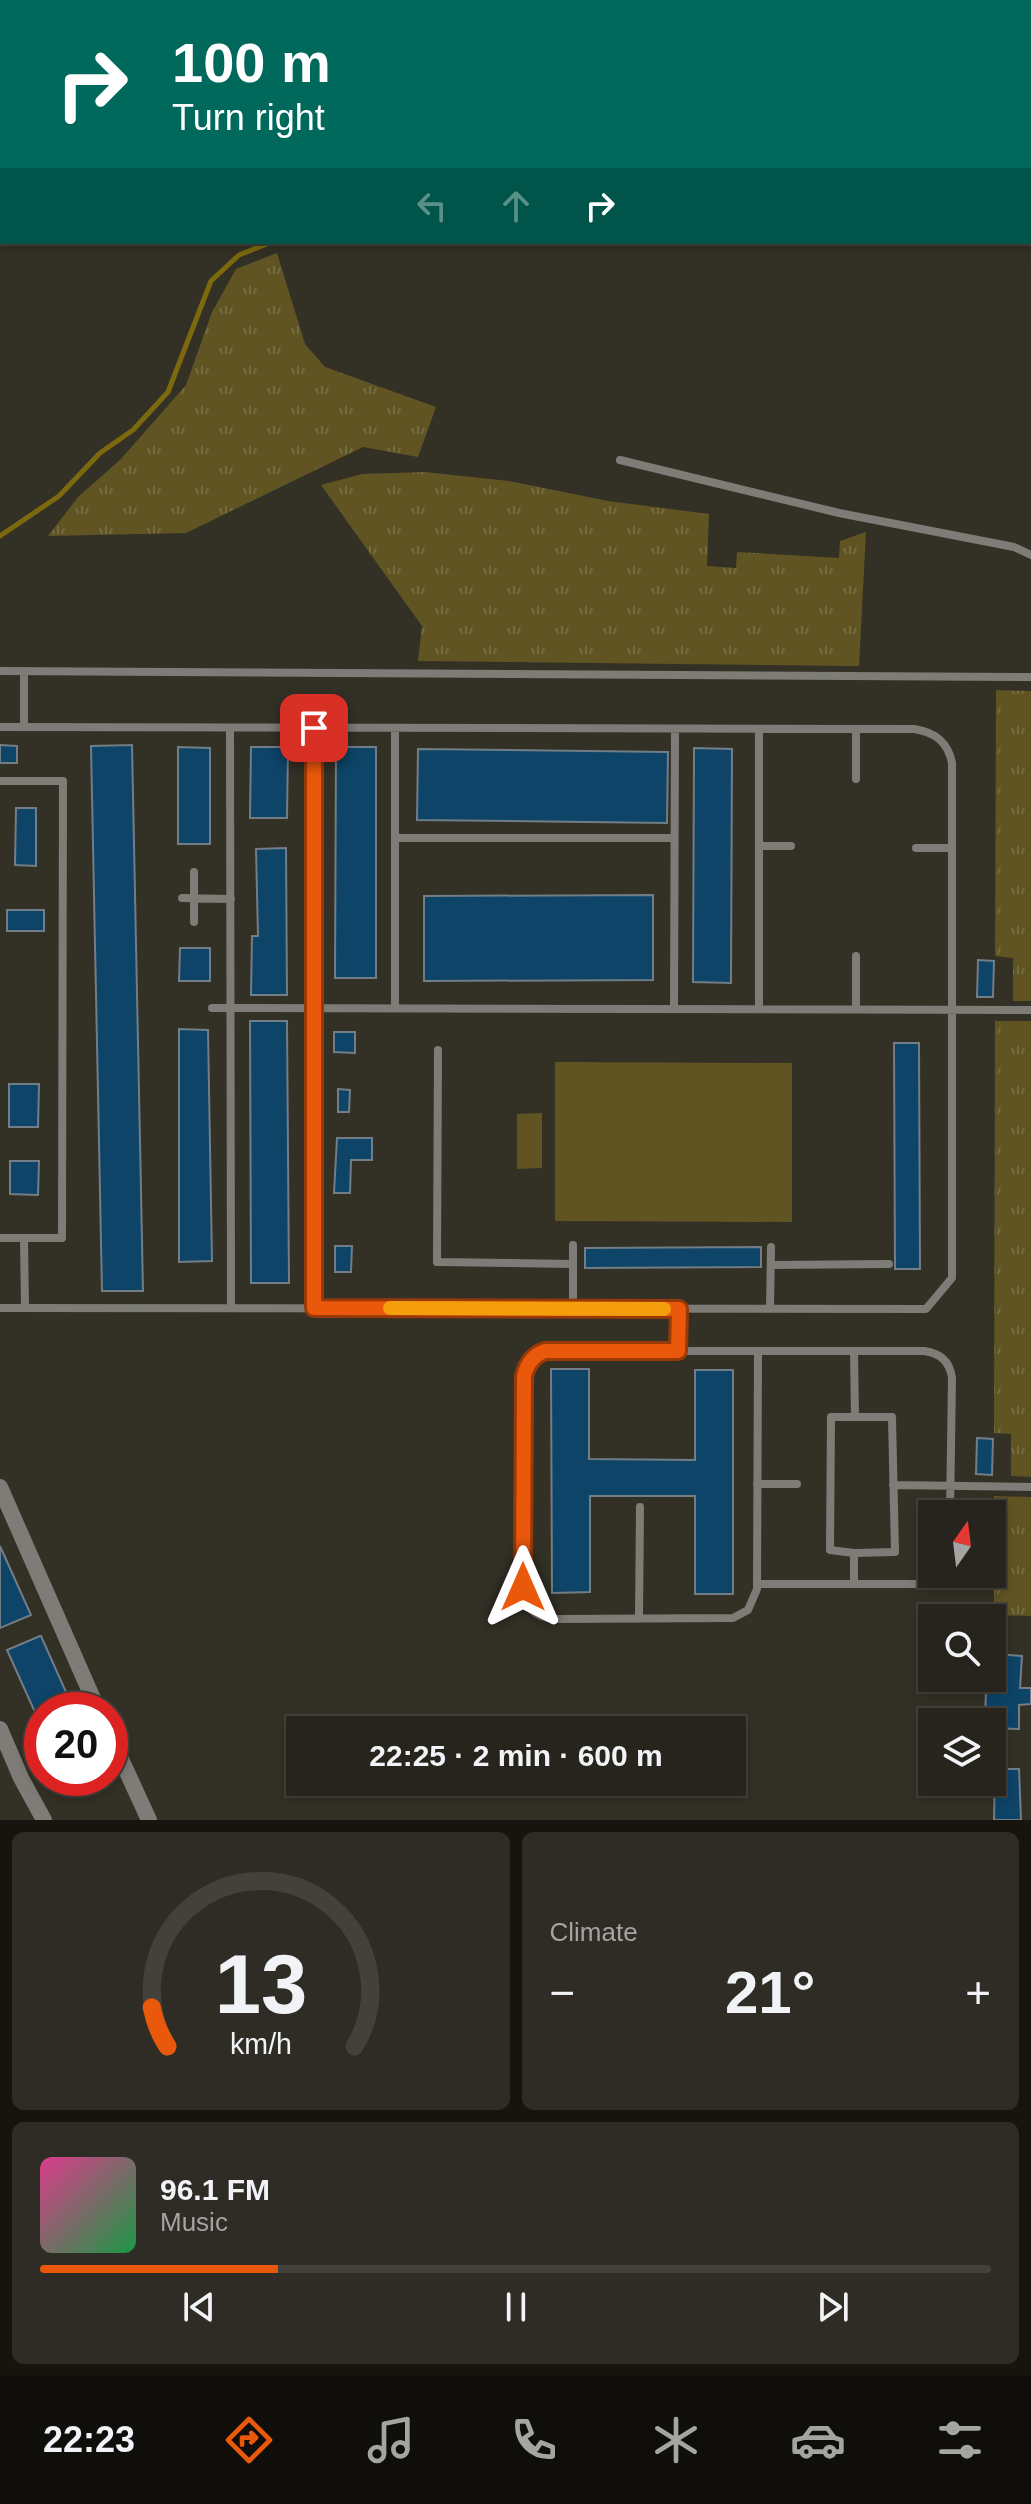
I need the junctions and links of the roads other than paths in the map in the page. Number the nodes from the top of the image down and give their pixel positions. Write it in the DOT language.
graph roads {
  1 [pos="620,460"];
  2 [pos="1031,555"];
  3 [pos="0,671"];
  4 [pos="24,671"];
  5 [pos="1031,677"];
  6 [pos="0,727"];
  7 [pos="24,727"];
  8 [pos="230,728"];
  9 [pos="314,728"];
  10 [pos="395,728"];
  11 [pos="675,729"];
  12 [pos="759,729"];
  13 [pos="856,729"];
  14 [pos="856,779"];
  15 [pos="0,781"];
  16 [pos="395,838"];
  17 [pos="674,838"];
  18 [pos="759,846"];
  19 [pos="791,846"];
  20 [pos="916,848"];
  21 [pos="952,848"];
  22 [pos="194,872"];
  23 [pos="182,898"];
  24 [pos="194,898"];
  25 [pos="231,899"];
  26 [pos="194,922"];
  27 [pos="856,956"];
  28 [pos="212,1008"];
  29 [pos="231,1008"];
  30 [pos="314,1008"];
  31 [pos="395,1008"];
  32 [pos="674,1009"];
  33 [pos="759,1009"];
  34 [pos="856,1009"];
  35 [pos="952,1010"];
  36 [pos="1031,1010"];
  37 [pos="438,1050"];
  38 [pos="0,1238"];
  39 [pos="24,1238"];
  40 [pos="573,1245"];
  41 [pos="771,1247"];
  42 [pos="573,1264"];
  43 [pos="889,1264"];
  44 [pos="771,1265"];
  45 [pos="0,1308"];
  46 [pos="25,1308"];
  47 [pos="231,1308"];
  48 [pos="314,1308"];
  49 [pos="573,1308"];
  50 [pos="679,1309"];
  51 [pos="770,1309"];
  52 [pos="678,1351"];
  53 [pos="758,1351"];
  54 [pos="854,1351"];
  55 [pos="855,1417"];
  56 [pos="757,1484"];
  57 [pos="797,1484"];
  58 [pos="893,1485"];
  59 [pos="951,1485"];
  60 [pos="0,1487"];
  61 [pos="1031,1487"];
  62 [pos="950,1500"];
  63 [pos="640,1507"];
  64 [pos="854,1553"];
  65 [pos="757,1584"];
  66 [pos="854,1584"];
  67 [pos="918,1584"];
  68 [pos="639,1619"];
  69 [pos="90,1692"];
  70 [pos="0,1729"];
  71 [pos="6,1762"];
  72 [pos="128,1774"];
  73 [pos="44,1820"];
  74 [pos="149,1820"];
  1 -- 2 [label="lane"];
  3 -- 4 [label="lane"];
  4 -- 5 [label="lane"];
  4 -- 7 [label="lane"];
  6 -- 7 [label="lane"];
  7 -- 8 [label="lane"];
  8 -- 9 [label="lane"];
  8 -- 25 [label="lane"];
  9 -- 10 [label="lane"];
  9 -- 30 [label="lane"];
  10 -- 11 [label="lane"];
  10 -- 16 [label="lane"];
  11 -- 12 [label="lane"];
  11 -- 17 [label="lane"];
  12 -- 13 [label="lane"];
  12 -- 18 [label="lane"];
  13 -- 14 [label="lane"];
  13 -- 21 [label="lane"];
  15 -- 39 [label="lane"];
  16 -- 17 [label="lane"];
  16 -- 31 [label="lane"];
  17 -- 32 [label="lane"];
  18 -- 19 [label="lane"];
  18 -- 33 [label="lane"];
  20 -- 21 [label="lane"];
  21 -- 35 [label="lane"];
  22 -- 24 [label="lane"];
  23 -- 24 [label="lane"];
  24 -- 25 [label="lane"];
  24 -- 26 [label="lane"];
  25 -- 29 [label="lane"];
  27 -- 34 [label="lane"];
  28 -- 29 [label="lane"];
  29 -- 30 [label="lane"];
  29 -- 47 [label="lane"];
  30 -- 31 [label="lane"];
  30 -- 48 [label="lane"];
  31 -- 32 [label="lane"];
  32 -- 33 [label="lane"];
  33 -- 34 [label="lane"];
  34 -- 35 [label="lane"];
  35 -- 36 [label="lane"];
  35 -- 51 [label="lane"];
  37 -- 42 [label="lane"];
  38 -- 39 [label="lane"];
  39 -- 46 [label="lane"];
  40 -- 42 [label="lane"];
  41 -- 44 [label="lane"];
  42 -- 49 [label="lane"];
  43 -- 44 [label="lane"];
  44 -- 51 [label="lane"];
  45 -- 46 [label="lane"];
  46 -- 47 [label="lane"];
  47 -- 48 [label="lane"];
  48 -- 49 [label="lane"];
  49 -- 50 [label="lane"];
  50 -- 51 [label="lane"];
  50 -- 52 [label="lane"];
  52 -- 53 [label="lane"];
  52 -- 68 [label="lane"];
  53 -- 54 [label="lane"];
  53 -- 56 [label="lane"];
  54 -- 55 [label="lane"];
  54 -- 59 [label="lane"];
  55 -- 58 [label="lane"];
  55 -- 64 [label="lane"];
  56 -- 57 [label="lane"];
  56 -- 65 [label="lane"];
  58 -- 59 [label="lane"];
  58 -- 64 [label="lane"];
  59 -- 61 [label="lane"];
  59 -- 62 [label="lane"];
  60 -- 69 [label="street"];
  63 -- 68 [label="lane"];
  64 -- 66 [label="lane"];
  65 -- 66 [label="lane"];
  65 -- 68 [label="lane"];
  66 -- 67 [label="lane"];
  70 -- 71 [label="street"];
  71 -- 73 [label="street"];
  72 -- 74 [label="street"];
}
